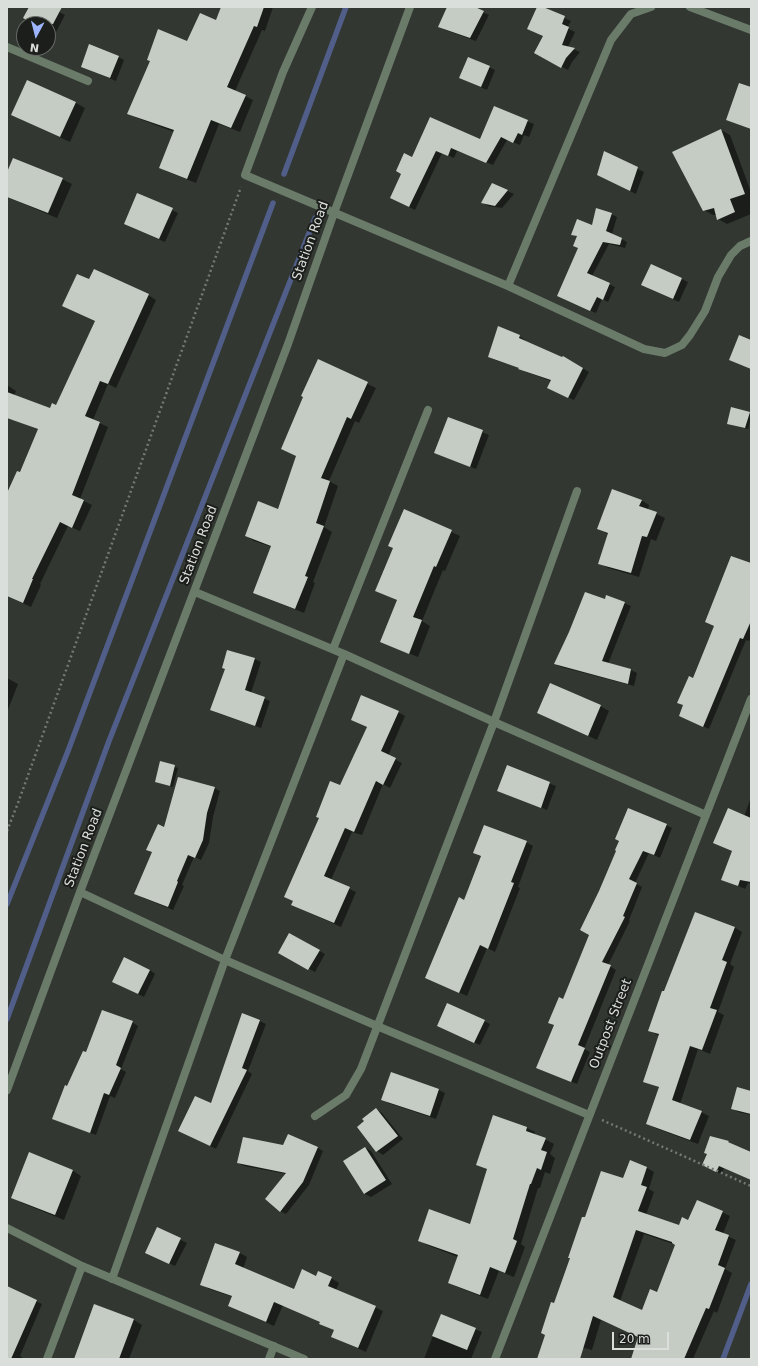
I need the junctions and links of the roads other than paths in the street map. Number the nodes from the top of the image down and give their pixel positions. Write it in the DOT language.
graph roads {
  1 [pos="312,7"];
  2 [pos="410,7"];
  3 [pos="651,7"];
  4 [pos="690,7"];
  5 [pos="751,30"];
  6 [pos="7,47"];
  7 [pos="88,81"];
  8 [pos="334,213"];
  9 [pos="751,241"];
  10 [pos="508,286"];
  11 [pos="428,410"];
  12 [pos="578,491"];
  13 [pos="194,592"];
  14 [pos="333,649"];
  15 [pos="344,654"];
  16 [pos="751,699"];
  17 [pos="494,722"];
  18 [pos="706,815"];
  19 [pos="80,892"];
  20 [pos="225,960"];
  21 [pos="377,1026"];
  22 [pos="7,1090"];
  23 [pos="589,1115"];
  24 [pos="315,1116"];
  25 [pos="7,1228"];
  26 [pos="82,1266"];
  27 [pos="112,1279"];
  28 [pos="274,1346"];
  29 [pos="47,1359"];
  30 [pos="269,1359"];
  31 [pos="304,1359"];
  32 [pos="495,1359"];
  1 -- 8 [label="street"];
  2 -- 8 [label="street, Station Road"];
  3 -- 10 [label="street"];
  4 -- 5 [label="street"];
  6 -- 7 [label="street"];
  8 -- 10 [label="street"];
  8 -- 13 [label="street, Station Road"];
  9 -- 10 [label="street"];
  11 -- 14 [label="street"];
  12 -- 17 [label="street"];
  13 -- 14 [label="street"];
  13 -- 19 [label="street, Station Road"];
  14 -- 15 [label="street"];
  15 -- 17 [label="street"];
  15 -- 20 [label="street"];
  16 -- 18 [label="street, Outpost Street"];
  17 -- 18 [label="street"];
  17 -- 21 [label="street"];
  18 -- 23 [label="street, Outpost Street"];
  19 -- 20 [label="street"];
  19 -- 22 [label="street, Station Road"];
  20 -- 21 [label="street"];
  20 -- 27 [label="street"];
  21 -- 23 [label="street"];
  21 -- 24 [label="street"];
  23 -- 32 [label="street, Outpost Street"];
  25 -- 26 [label="street"];
  26 -- 27 [label="street"];
  26 -- 29 [label="street"];
  27 -- 28 [label="street"];
  28 -- 30 [label="street"];
  28 -- 31 [label="street"];
}
